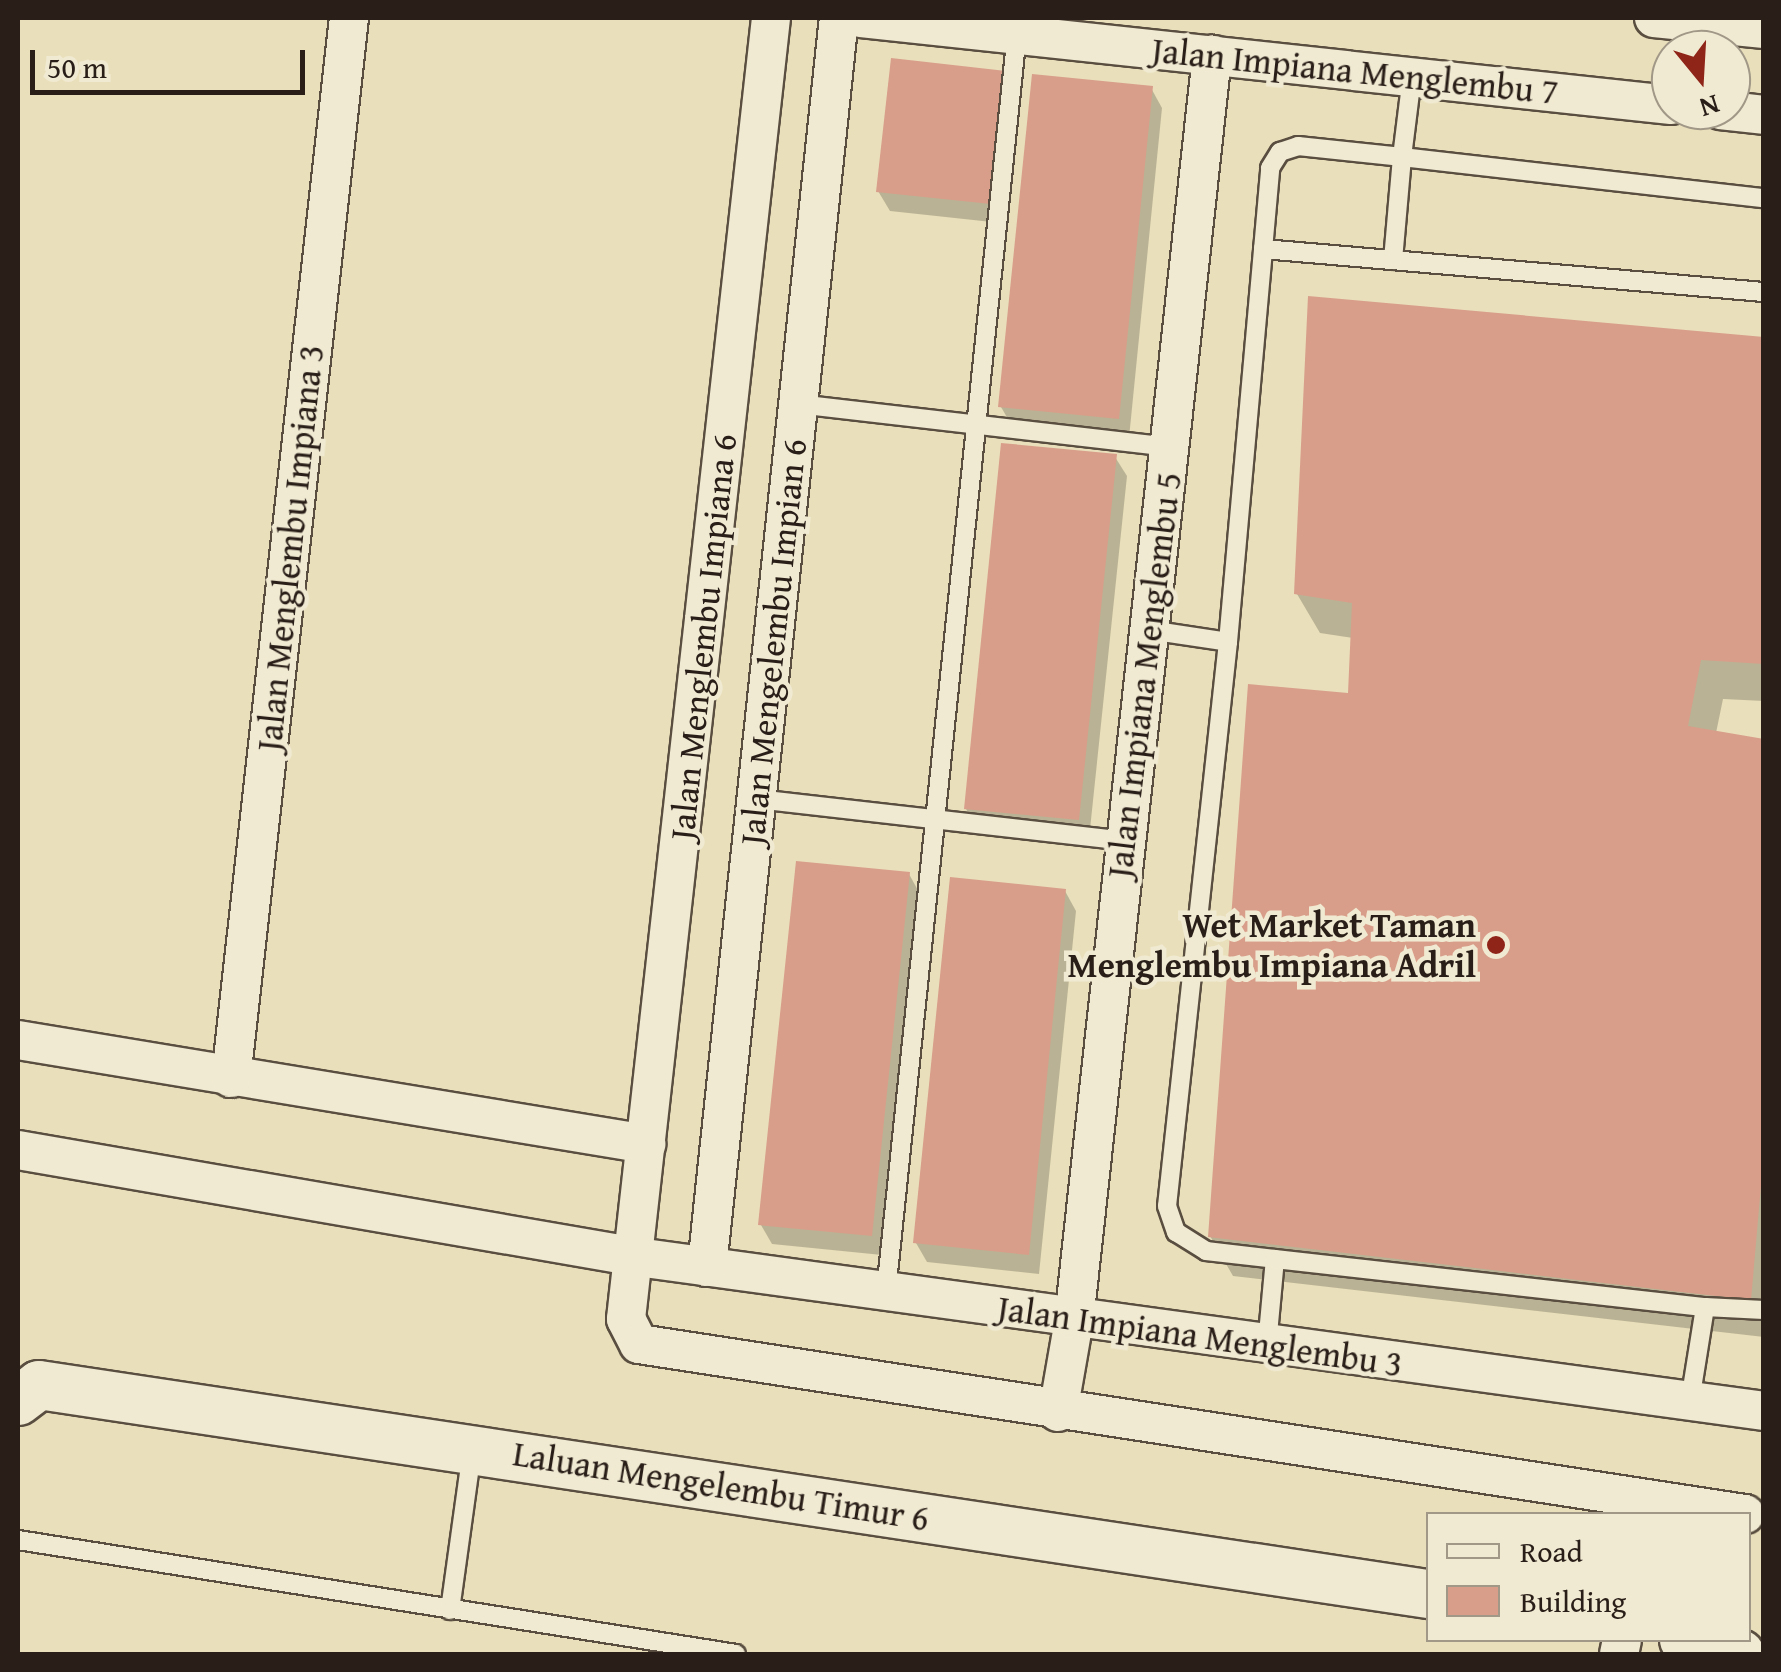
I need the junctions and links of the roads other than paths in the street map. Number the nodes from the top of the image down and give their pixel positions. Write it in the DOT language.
graph roads {
  1 [pos="349,18"];
  2 [pos="771,18"];
  3 [pos="838,18"];
  4 [pos="861,18"];
  5 [pos="1654,18"];
  6 [pos="1764,29"];
  7 [pos="1018,34"];
  8 [pos="1212,56"];
  9 [pos="1412,77"];
  10 [pos="1651,103"];
  11 [pos="1402,157"];
  12 [pos="1764,198"];
  13 [pos="1263,249"];
  14 [pos="1393,260"];
  15 [pos="1764,292"];
  16 [pos="798,404"];
  17 [pos="978,425"];
  18 [pos="1170,446"];
  19 [pos="1149,630"];
  20 [pos="1228,642"];
  21 [pos="756,799"];
  22 [pos="936,820"];
  23 [pos="1124,841"];
  24 [pos="18,1040"];
  25 [pos="232,1078"];
  26 [pos="646,1144"];
  27 [pos="18,1150"];
  28 [pos="637,1257"];
  29 [pos="1275,1258"];
  30 [pos="708,1267"];
  31 [pos="886,1293"];
  32 [pos="1705,1307"];
  33 [pos="1764,1310"];
  34 [pos="1074,1320"];
  35 [pos="1266,1346"];
  36 [pos="18,1401"];
  37 [pos="1690,1401"];
  38 [pos="1764,1410"];
  39 [pos="1058,1412"];
  40 [pos="473,1448"];
  41 [pos="1727,1512"];
  42 [pos="18,1540"];
  43 [pos="1426,1594"];
  44 [pos="450,1610"];
  45 [pos="1692,1642"];
  46 [pos="736,1654"];
  47 [pos="1740,1654"];
  1 -- 25 [label="street, Jalan Menglembu Impiana 3"];
  2 -- 26 [label="street, Jalan Menglembu Impiana 6"];
  3 -- 16 [label="street, Jalan Mengelembu Impian 6"];
  4 -- 7 [label="street, Jalan Impiana Menglembu 7"];
  5 -- 6 [label="street"];
  7 -- 8 [label="street, Jalan Impiana Menglembu 7"];
  7 -- 17 [label="lane"];
  8 -- 9 [label="street, Jalan Impiana Menglembu 7"];
  8 -- 18 [label="street, Jalan Impiana Menglembu 5"];
  9 -- 10 [label="street, Jalan Impiana Menglembu 7"];
  9 -- 11 [label="lane"];
  11 -- 12 [label="lane"];
  11 -- 13 [label="lane"];
  11 -- 14 [label="lane"];
  13 -- 14 [label="lane"];
  13 -- 20 [label="lane"];
  14 -- 15 [label="lane"];
  16 -- 17 [label="lane"];
  16 -- 21 [label="street, Jalan Mengelembu Impian 6"];
  17 -- 18 [label="lane"];
  17 -- 22 [label="lane"];
  18 -- 19 [label="street, Jalan Impiana Menglembu 5"];
  19 -- 20 [label="lane"];
  19 -- 23 [label="street, Jalan Impiana Menglembu 5"];
  20 -- 29 [label="lane"];
  21 -- 22 [label="lane"];
  21 -- 30 [label="street, Jalan Mengelembu Impian 6"];
  22 -- 23 [label="lane"];
  22 -- 31 [label="lane"];
  23 -- 34 [label="street, Jalan Impiana Menglembu 5"];
  24 -- 25 [label="street"];
  25 -- 26 [label="street"];
  26 -- 28 [label="street, Jalan Menglembu Impiana 6"];
  27 -- 28 [label="street"];
  28 -- 30 [label="street, Jalan Impiana Menglembu 3"];
  28 -- 39 [label="street, Jalan Menglembu Impiana 6"];
  29 -- 32 [label="lane"];
  29 -- 35 [label="lane"];
  30 -- 31 [label="street, Jalan Impiana Menglembu 3"];
  31 -- 34 [label="street, Jalan Impiana Menglembu 3"];
  32 -- 33 [label="lane"];
  32 -- 37 [label="lane"];
  34 -- 35 [label="street, Jalan Impiana Menglembu 3"];
  34 -- 39 [label="street, Jalan Impiana Menglembu 5"];
  35 -- 37 [label="street, Jalan Impiana Menglembu 3"];
  36 -- 40 [label="street, Laluan Mengelembu Timur 6"];
  37 -- 38 [label="street, Jalan Impiana Menglembu 3"];
  39 -- 41 [label="street"];
  40 -- 43 [label="street, Laluan Mengelembu Timur 6"];
  40 -- 44 [label="lane"];
  42 -- 44 [label="lane"];
  44 -- 46 [label="lane"];
  45 -- 47 [label="street"];
}
